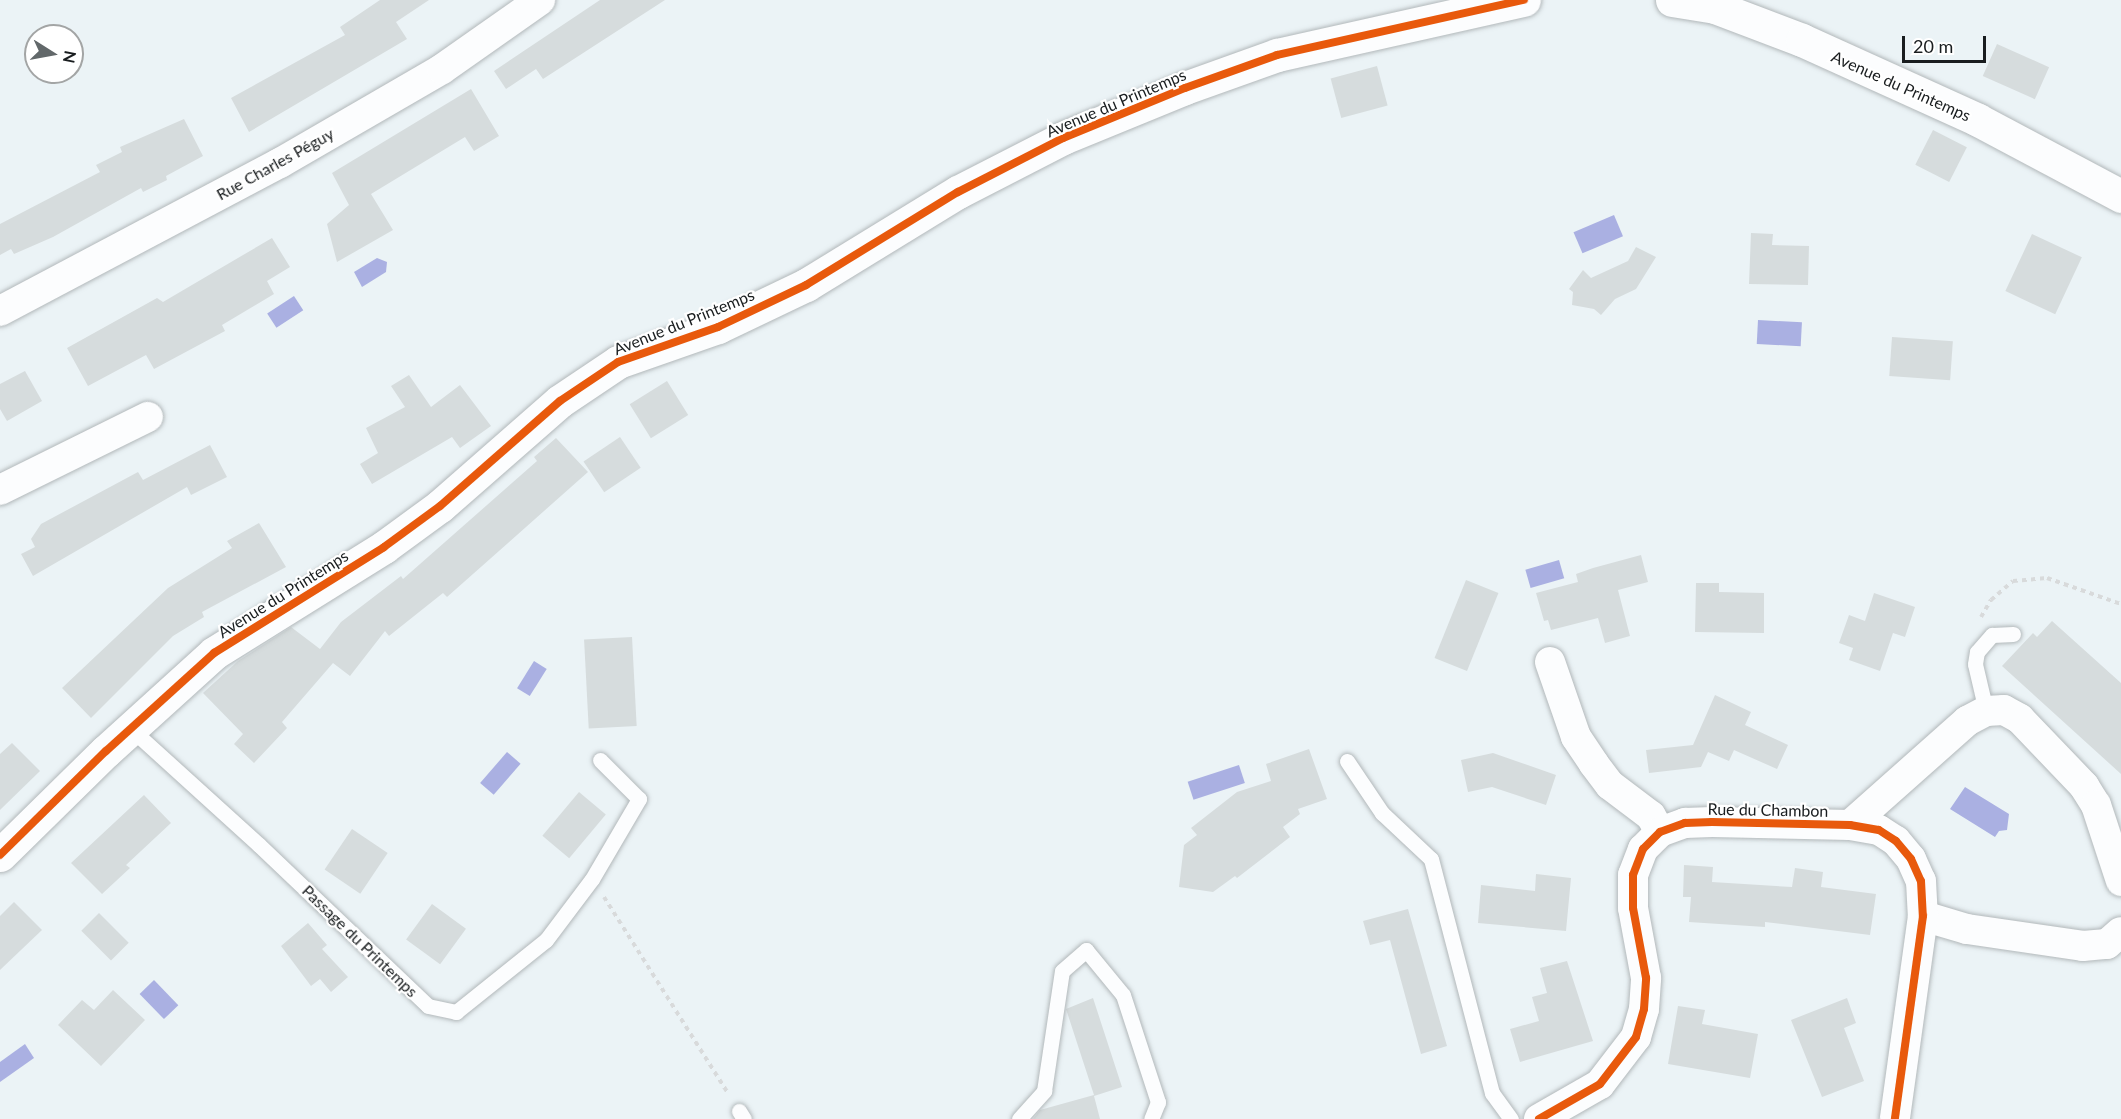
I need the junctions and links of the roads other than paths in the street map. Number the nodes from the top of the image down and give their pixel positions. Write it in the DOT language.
graph roads {
  1 [pos="540,0"];
  2 [pos="1524,0"];
  3 [pos="1672,0"];
  4 [pos="2121,196"];
  5 [pos="0,311"];
  6 [pos="148,417"];
  7 [pos="0,490"];
  8 [pos="2013,634"];
  9 [pos="1550,662"];
  10 [pos="1986,711"];
  11 [pos="130,728"];
  12 [pos="600,760"];
  13 [pos="1347,760"];
  14 [pos="1850,825"];
  15 [pos="1660,832"];
  16 [pos="0,855"];
  17 [pos="2121,881"];
  18 [pos="1923,916"];
  19 [pos="2116,943"];
  20 [pos="1019,1119"];
  21 [pos="1151,1119"];
  22 [pos="1511,1119"];
  23 [pos="1539,1119"];
  24 [pos="1895,1119"];
  1 -- 5 [label="street, Rue Charles Péguy"];
  2 -- 11 [label="street, Avenue du Printemps"];
  3 -- 4 [label="street, Avenue du Printemps"];
  6 -- 7 [label="street"];
  8 -- 10 [label="lane"];
  9 -- 15 [label="street"];
  10 -- 14 [label="street"];
  10 -- 17 [label="street"];
  11 -- 12 [label="lane, Passage du Printemps"];
  11 -- 16 [label="street, Avenue du Printemps"];
  13 -- 22 [label="lane"];
  14 -- 15 [label="street, Rue du Chambon"];
  14 -- 18 [label="street, Rue du Chambon"];
  15 -- 23 [label="street"];
  18 -- 19 [label="street"];
  18 -- 24 [label="street, Rue du Chambon"];
  20 -- 21 [label="lane"];
}
